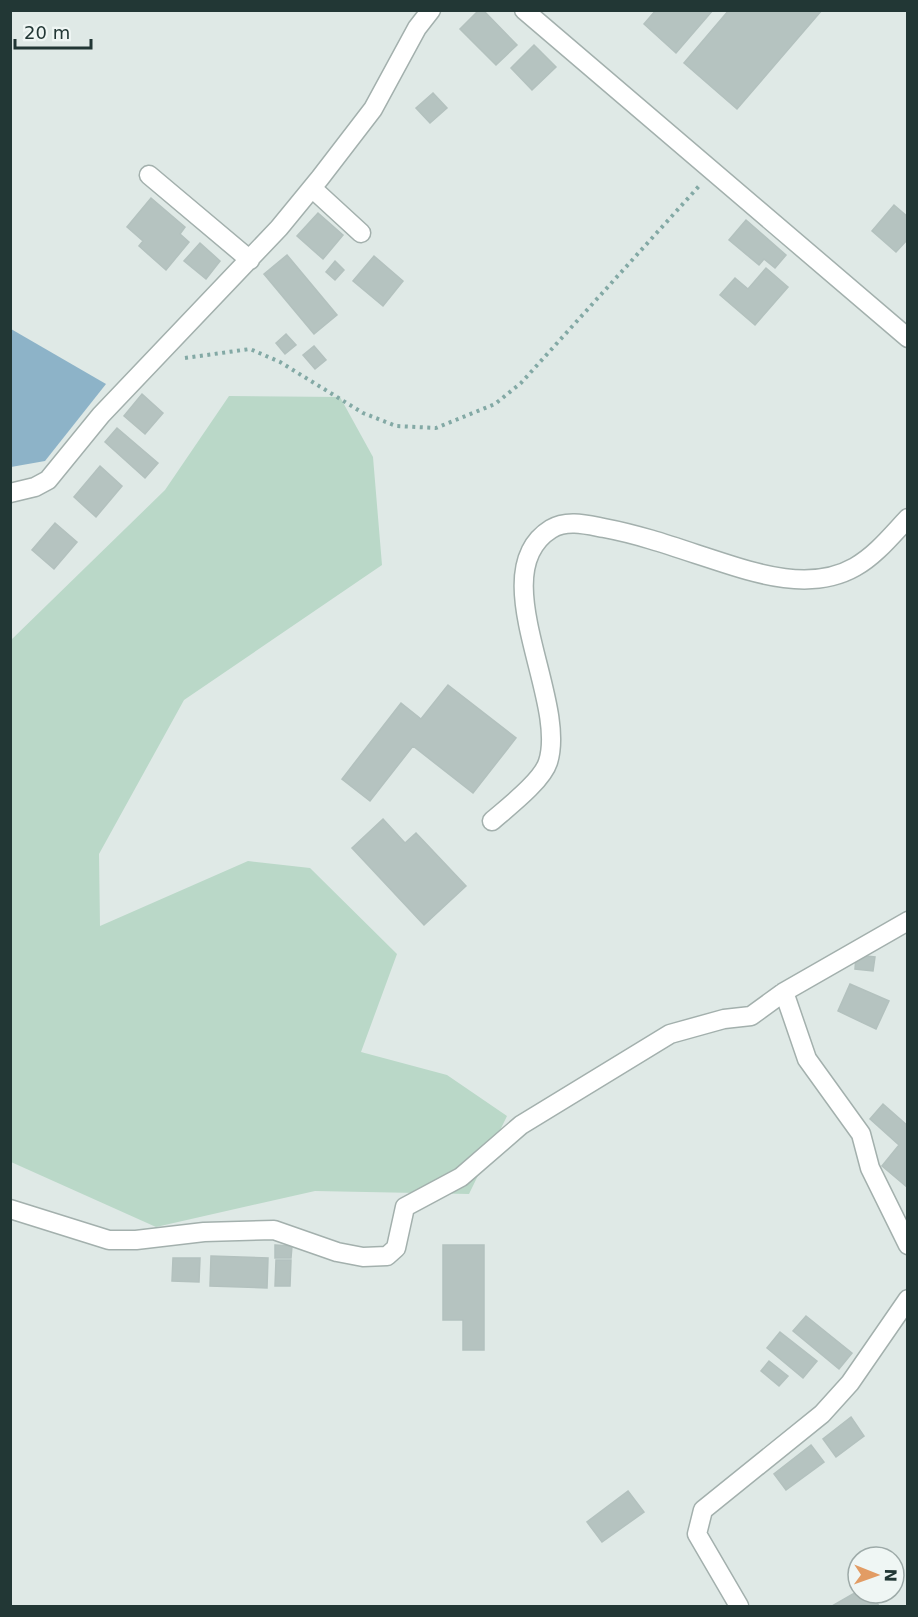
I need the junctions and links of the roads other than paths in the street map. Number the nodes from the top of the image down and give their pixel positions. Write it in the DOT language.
graph roads {
  1 [pos="431,10"];
  2 [pos="524,10"];
  3 [pos="148,175"];
  4 [pos="312,188"];
  5 [pos="361,233"];
  6 [pos="250,260"];
  7 [pos="908,338"];
  8 [pos="10,494"];
  9 [pos="908,518"];
  10 [pos="492,821"];
  11 [pos="908,921"];
  12 [pos="784,992"];
  13 [pos="10,1209"];
  14 [pos="908,1245"];
  15 [pos="908,1299"];
  16 [pos="739,1606"];
  1 -- 4 [label="street"];
  2 -- 7 [label="street"];
  3 -- 6 [label="street"];
  4 -- 5 [label="street"];
  4 -- 6 [label="street"];
  6 -- 8 [label="street"];
  9 -- 10 [label="street"];
  11 -- 12 [label="street"];
  12 -- 13 [label="street"];
  12 -- 14 [label="street"];
  15 -- 16 [label="street"];
}
